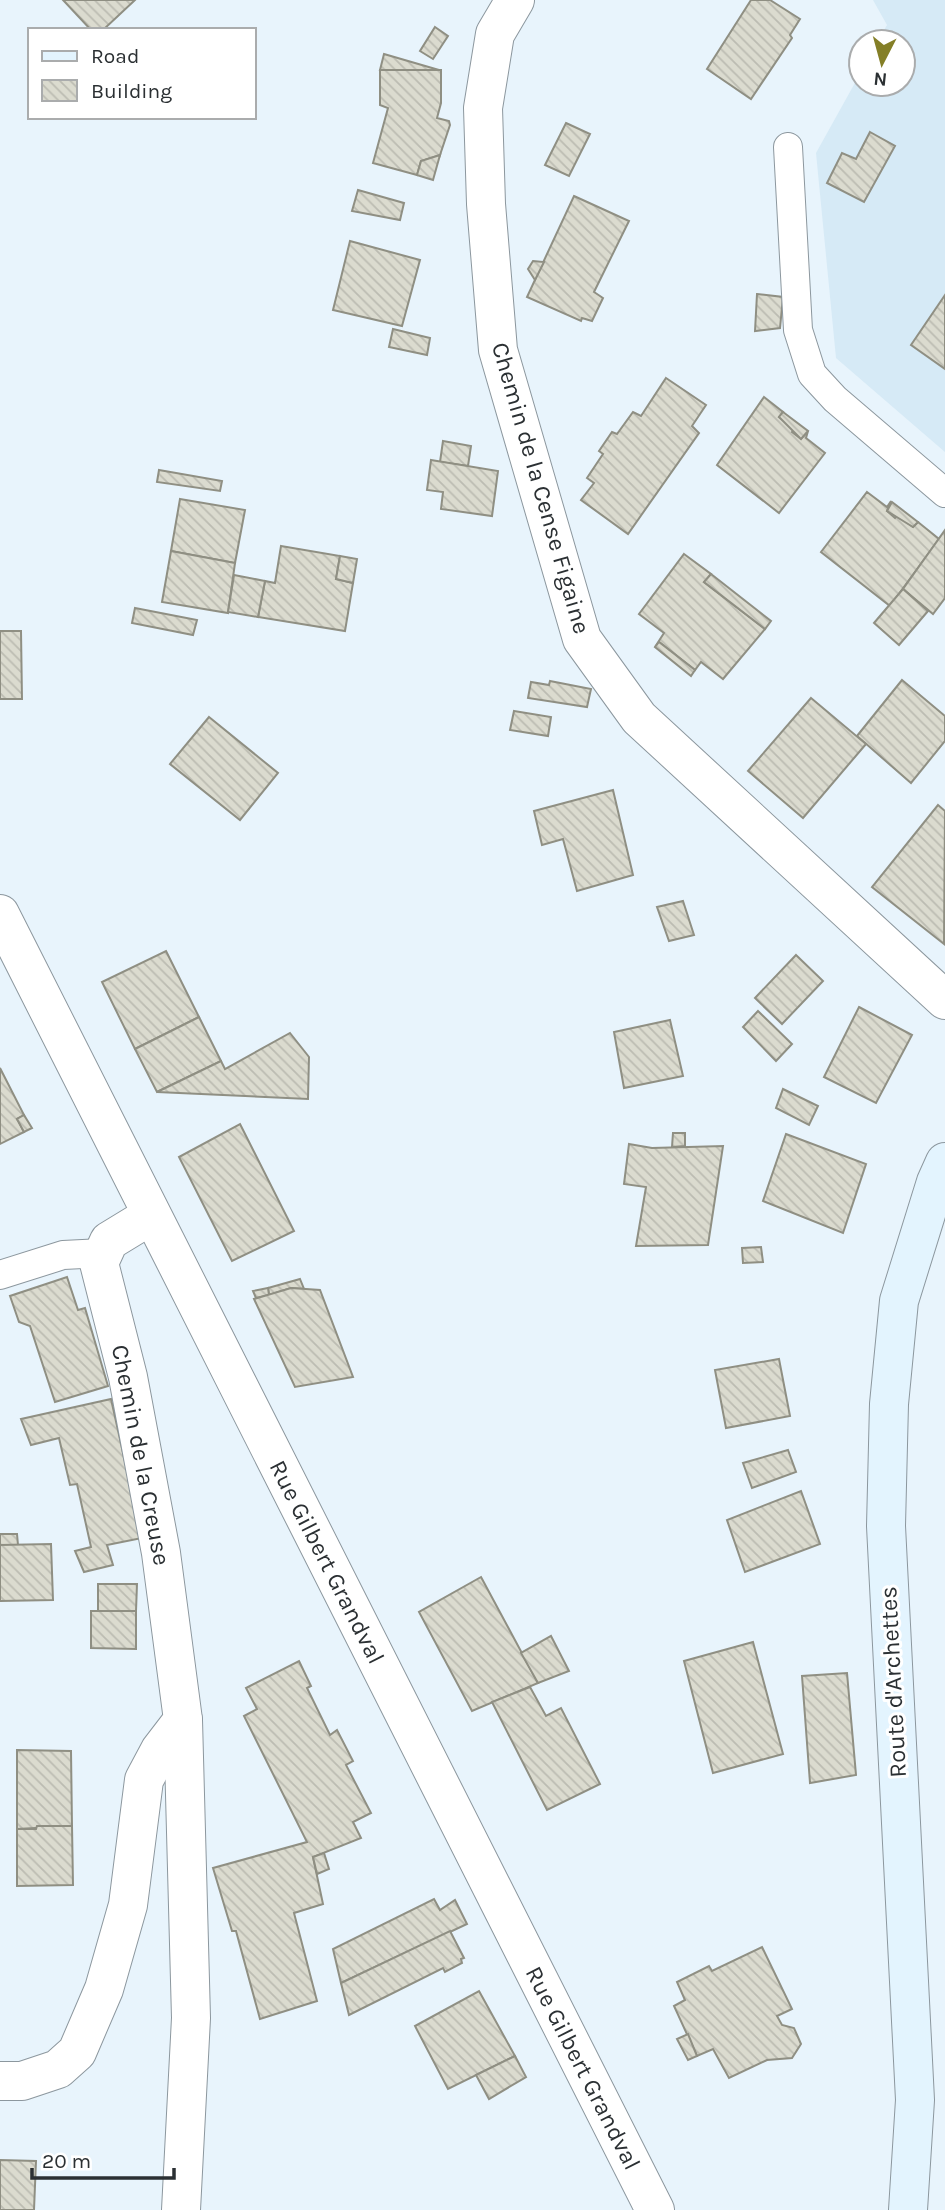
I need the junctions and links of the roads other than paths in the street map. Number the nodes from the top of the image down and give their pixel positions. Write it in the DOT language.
graph roads {
  1 [pos="515,0"];
  2 [pos="788,147"];
  3 [pos="945,493"];
  4 [pos="0,914"];
  5 [pos="945,1000"];
  6 [pos="945,1162"];
  7 [pos="150,1216"];
  8 [pos="103,1254"];
  9 [pos="0,1275"];
  10 [pos="183,1720"];
  11 [pos="0,2081"];
  12 [pos="181,2210"];
  13 [pos="654,2210"];
  14 [pos="908,2210"];
  1 -- 5 [label="street, Chemin de la Cense Figaine"];
  2 -- 3 [label="lane"];
  4 -- 7 [label="street, Rue Gilbert Grandval"];
  6 -- 14 [label="street, Route d'Archettes"];
  7 -- 8 [label="street"];
  7 -- 13 [label="street, Rue Gilbert Grandval"];
  8 -- 9 [label="lane"];
  8 -- 10 [label="street, Chemin de la Creuse"];
  10 -- 11 [label="street"];
  10 -- 12 [label="street, Chemin de la Creuse"];
}
